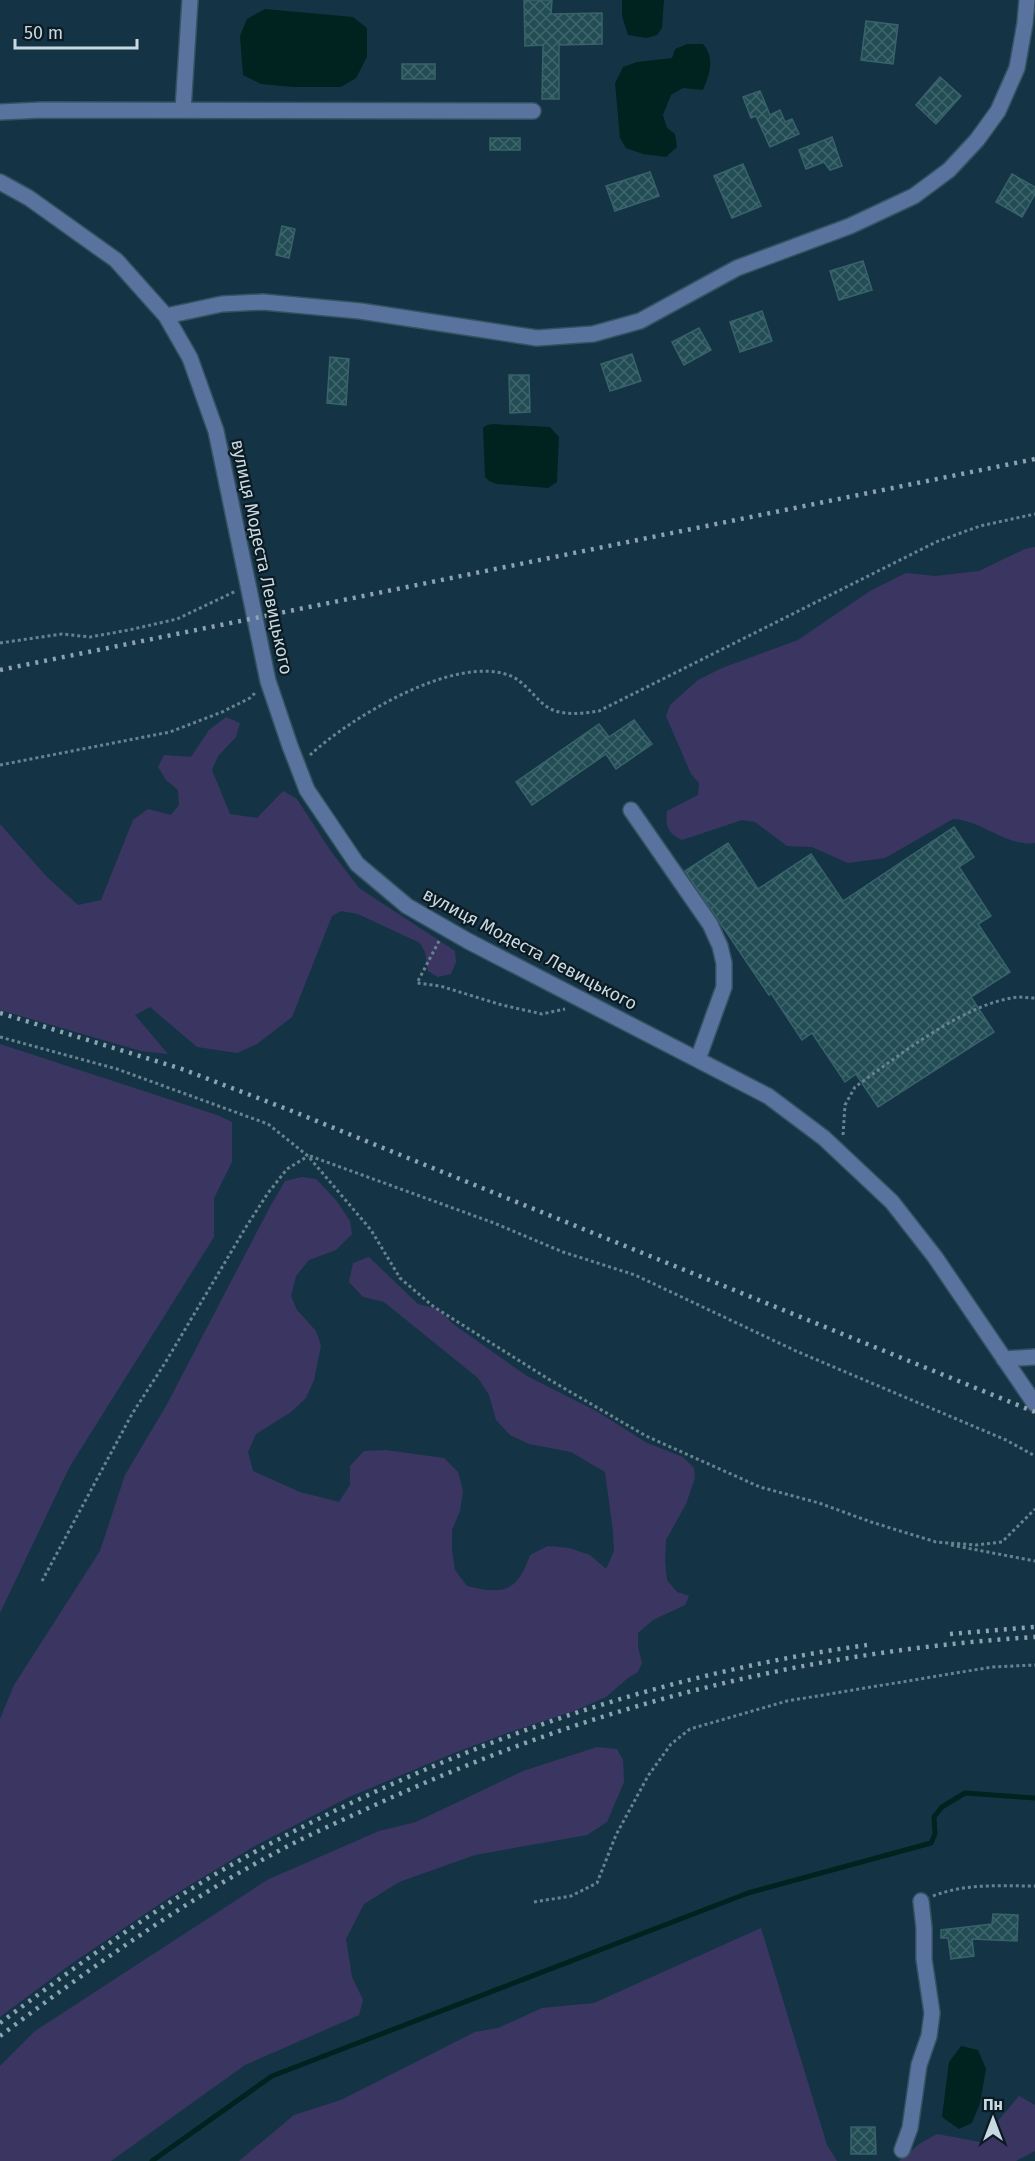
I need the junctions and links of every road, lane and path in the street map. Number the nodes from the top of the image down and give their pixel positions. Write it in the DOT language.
graph roads {
  1 [pos="190,0"];
  2 [pos="1027,0"];
  3 [pos="183,110"];
  4 [pos="533,111"];
  5 [pos="0,112"];
  6 [pos="0,182"];
  7 [pos="166,316"];
  8 [pos="1035,514"];
  9 [pos="249,586"];
  10 [pos="0,643"];
  11 [pos="268,681"];
  12 [pos="0,765"];
  13 [pos="298,767"];
  14 [pos="631,810"];
  15 [pos="445,928"];
  16 [pos="1035,998"];
  17 [pos="590,1004"];
  18 [pos="0,1037"];
  19 [pos="698,1059"];
  20 [pos="836,1149"];
  21 [pos="308,1156"];
  22 [pos="1035,1357"];
  23 [pos="1004,1359"];
  24 [pos="1035,1404"];
  25 [pos="1035,1456"];
  26 [pos="1035,1509"];
  27 [pos="936,1542"];
  28 [pos="1035,1560"];
  29 [pos="42,1581"];
  30 [pos="1035,1665"];
  31 [pos="1035,1886"];
  32 [pos="921,1901"];
  33 [pos="534,1902"];
  34 [pos="902,2150"];
  1 -- 3 [label="street"];
  2 -- 7 [label="street"];
  3 -- 4 [label="street"];
  3 -- 5 [label="street"];
  6 -- 7 [label="street, вулиця Модеста Левицького"];
  7 -- 9 [label="street, вулиця Модеста Левицького"];
  8 -- 13 [label="path"];
  9 -- 10 [label="path"];
  9 -- 11 [label="street, вулиця Модеста Левицького"];
  11 -- 12 [label="path"];
  11 -- 13 [label="street, вулиця Модеста Левицького"];
  13 -- 15 [label="street, вулиця Модеста Левицького"];
  14 -- 19 [label="street"];
  15 -- 17 [label="street, вулиця Модеста Левицького"];
  15 -- 17 [label="path"];
  16 -- 20 [label="path"];
  17 -- 19 [label="street, вулиця Модеста Левицького"];
  18 -- 21 [label="path"];
  19 -- 20 [label="street, вулиця Модеста Левицького"];
  20 -- 23 [label="street, вулиця Модеста Левицького"];
  21 -- 25 [label="path"];
  21 -- 27 [label="path"];
  21 -- 29 [label="path"];
  22 -- 23 [label="street"];
  23 -- 24 [label="street, вулиця Модеста Левицького"];
  26 -- 27 [label="path"];
  27 -- 28 [label="path"];
  30 -- 33 [label="path"];
  31 -- 32 [label="path"];
  32 -- 34 [label="street"];
}
